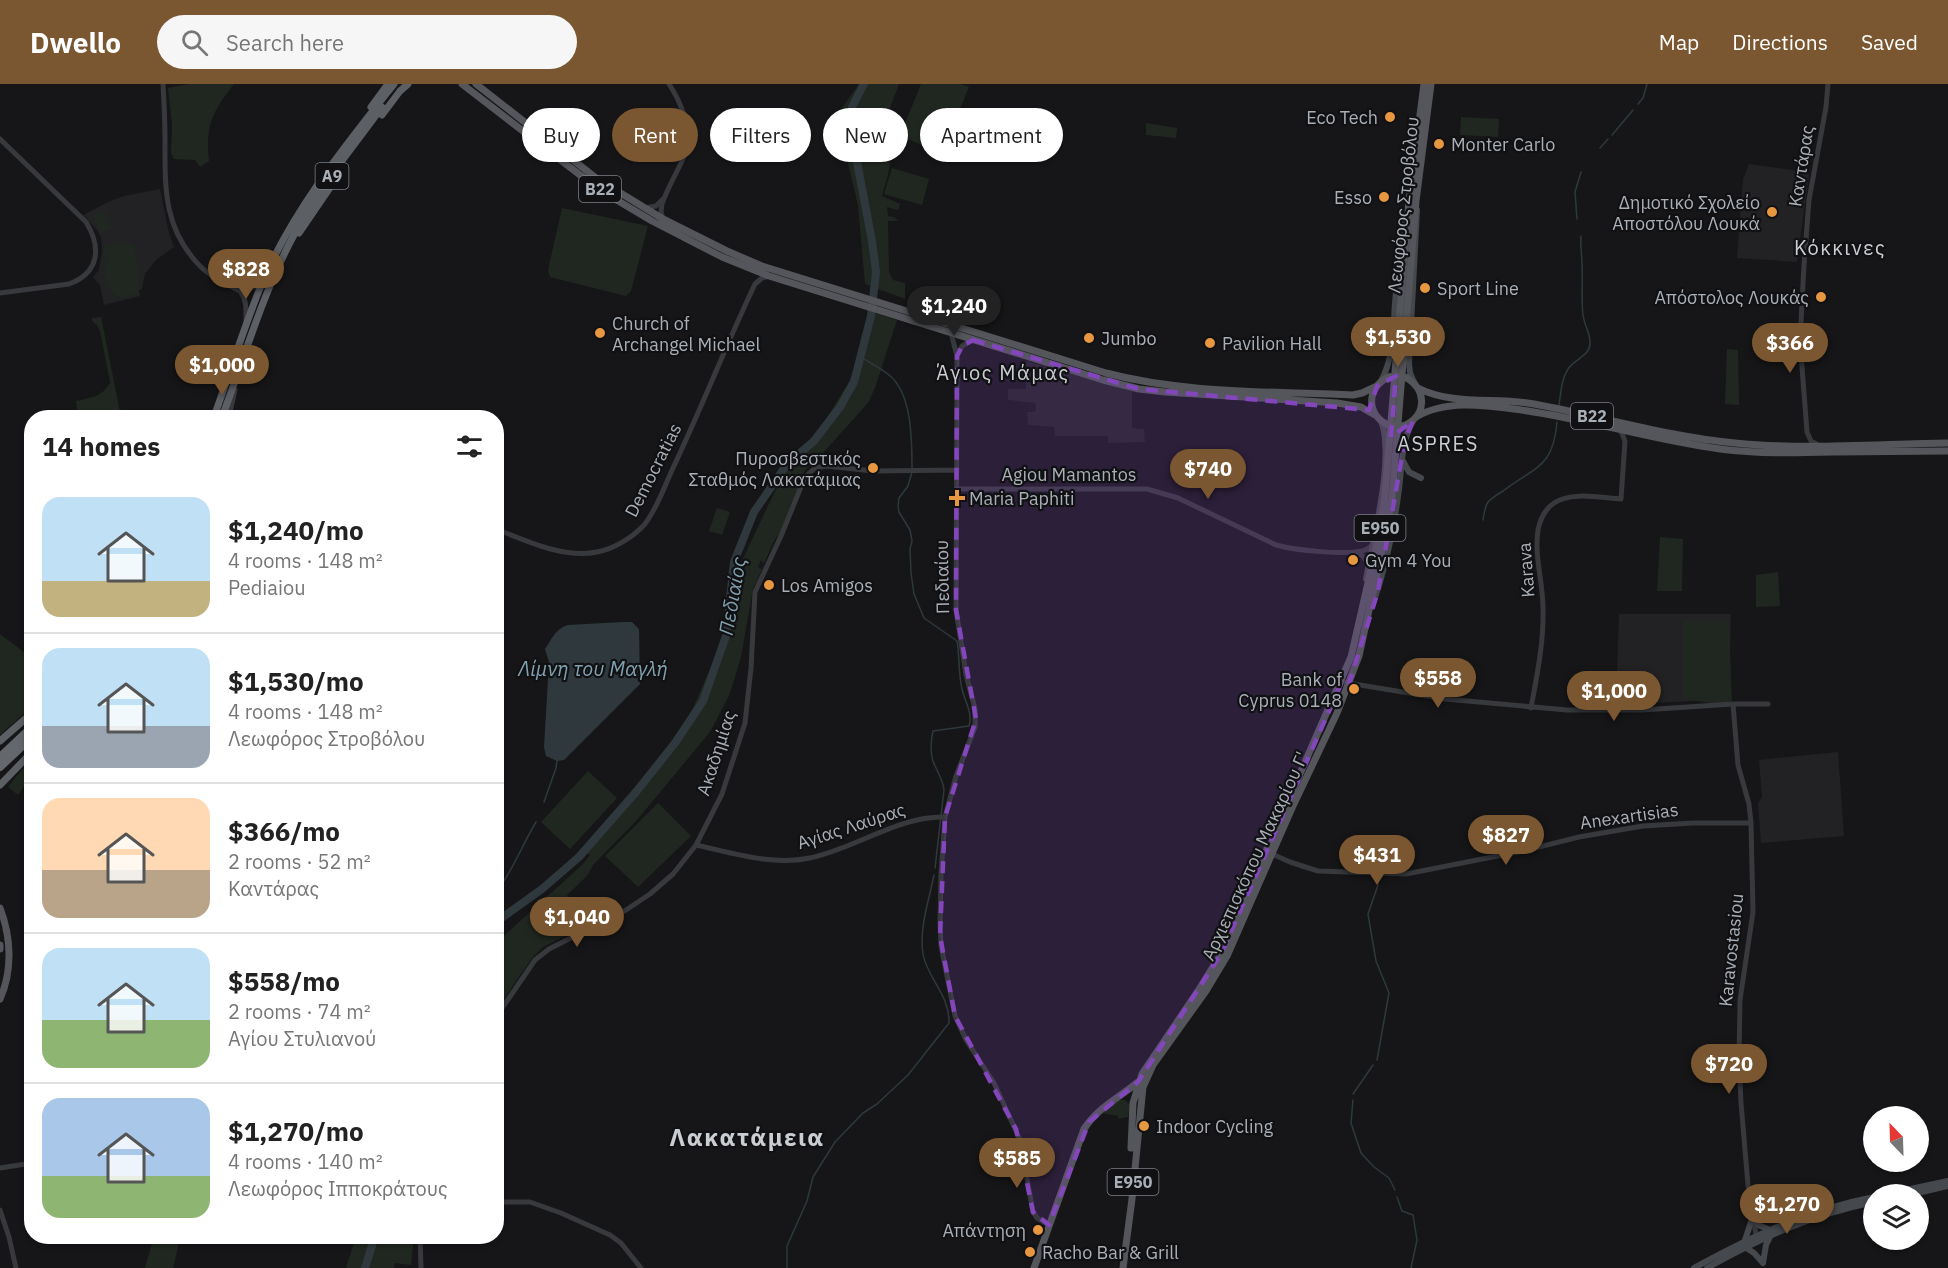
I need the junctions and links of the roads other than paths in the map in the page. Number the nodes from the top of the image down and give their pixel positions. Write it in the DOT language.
graph roads {
  1 [pos="163,84"];
  2 [pos="388,84"];
  3 [pos="394,84"];
  4 [pos="400,84"];
  5 [pos="408,84"];
  6 [pos="462,84"];
  7 [pos="476,84"];
  8 [pos="669,84"];
  9 [pos="1424,84"];
  10 [pos="1431,84"];
  11 [pos="1828,84"];
  12 [pos="0,139"];
  13 [pos="667,192"];
  14 [pos="1413,200"];
  15 [pos="644,208"];
  16 [pos="663,219"];
  17 [pos="272,262"];
  18 [pos="753,270"];
  19 [pos="276,274"];
  20 [pos="769,276"];
  21 [pos="262,282"];
  22 [pos="755,284"];
  23 [pos="228,285"];
  24 [pos="0,294"];
  25 [pos="859,300"];
  26 [pos="899,313"];
  27 [pos="246,323"];
  28 [pos="951,333"];
  29 [pos="973,340"];
  30 [pos="957,356"];
  31 [pos="237,376"];
  32 [pos="1379,384"];
  33 [pos="1416,386"];
  34 [pos="216,410"];
  35 [pos="225,410"];
  36 [pos="230,410"];
  37 [pos="1378,418"];
  38 [pos="1415,419"];
  39 [pos="1620,429"];
  40 [pos="1634,432"];
  41 [pos="1807,432"];
  42 [pos="1625,441"];
  43 [pos="1948,443"];
  44 [pos="1799,446"];
  45 [pos="1819,446"];
  46 [pos="1948,451"];
  47 [pos="1402,458"];
  48 [pos="957,470"];
  49 [pos="1421,478"];
  50 [pos="957,489"];
  51 [pos="504,532"];
  52 [pos="1373,544"];
  53 [pos="1348,552"];
  54 [pos="1368,564"];
  55 [pos="1369,614"];
  56 [pos="1360,621"];
  57 [pos="1346,683"];
  58 [pos="1733,704"];
  59 [pos="1768,704"];
  60 [pos="1531,708"];
  61 [pos="24,720"];
  62 [pos="24,734"];
  63 [pos="0,741"];
  64 [pos="24,744"];
  65 [pos="0,757"];
  66 [pos="24,761"];
  67 [pos="0,767"];
  68 [pos="17,768"];
  69 [pos="0,785"];
  70 [pos="0,790"];
  71 [pos="942,817"];
  72 [pos="1751,823"];
  73 [pos="696,845"];
  74 [pos="1269,852"];
  75 [pos="0,908"];
  76 [pos="0,999"];
  77 [pos="504,1005"];
  78 [pos="1138,1082"];
  79 [pos="1138,1095"];
  80 [pos="1116,1097"];
  81 [pos="24,1164"];
  82 [pos="0,1168"];
  83 [pos="1948,1181"];
  84 [pos="1929,1185"];
  85 [pos="1948,1186"];
  86 [pos="1929,1190"];
  87 [pos="1863,1199"];
  88 [pos="504,1202"];
  89 [pos="1863,1205"];
  90 [pos="0,1210"];
  91 [pos="1752,1219"];
  92 [pos="1049,1225"];
  93 [pos="1770,1232"];
  94 [pos="1758,1234"];
  95 [pos="420,1244"];
  96 [pos="1745,1244"];
  97 [pos="16,1268"];
  98 [pos="421,1268"];
  99 [pos="641,1268"];
  100 [pos="1034,1268"];
  101 [pos="1118,1268"];
  102 [pos="1123,1268"];
  103 [pos="1694,1268"];
  104 [pos="1707,1268"];
  1 -- 23 [label="street"];
  2 -- 17 [label="highway"];
  3 -- 17 [label="highway, A9"];
  4 -- 19 [label="highway, A9"];
  5 -- 19 [label="highway"];
  6 -- 18 [label="main road, B22"];
  7 -- 15 [label="main road, B22"];
  8 -- 13 [label="street"];
  9 -- 14 [label="main road, Λεωφόρος Στροβόλου / E950"];
  10 -- 14 [label="main road, Λεωφόρος Στροβόλου / E950"];
  11 -- 41 [label="street, Καντάρας"];
  12 -- 24 [label="street"];
  13 -- 15 [label="street"];
  13 -- 16 [label="street"];
  14 -- 32 [label="main road, E950"];
  14 -- 33 [label="main road, E950"];
  14 -- 55 [label="main road, Λεωφόρος Στροβόλου / E950"];
  14 -- 56 [label="main road, Λεωφόρος Στροβόλου / E950"];
  15 -- 16 [label="main road, B22"];
  16 -- 25 [label="main road, B22"];
  17 -- 21 [label="highway, A9"];
  18 -- 20 [label="main road, B22"];
  18 -- 22 [label="street"];
  19 -- 31 [label="highway, A9"];
  20 -- 22 [label="street"];
  20 -- 25 [label="main road, B22"];
  21 -- 23 [label="street"];
  21 -- 27 [label="highway, A9"];
  22 -- 51 [label="street, Democratias"];
  23 -- 27 [label="street"];
  25 -- 26 [label="main road, B22"];
  26 -- 28 [label="main road, B22"];
  26 -- 32 [label="main road, B22"];
  27 -- 34 [label="highway, A9"];
  28 -- 29 [label="main road, B22"];
  28 -- 30 [label="street, Πεδιαίου"];
  29 -- 30 [label="street"];
  29 -- 37 [label="main road, B22"];
  30 -- 48 [label="street, Πεδιαίου"];
  31 -- 35 [label="highway, A9"];
  31 -- 36 [label="street"];
  32 -- 33 [label="main road, bridge"];
  32 -- 37 [label="main road"];
  33 -- 38 [label="main road"];
  33 -- 44 [label="main road, B22"];
  37 -- 38 [label="main road, bridge"];
  37 -- 52 [label="main road, E950"];
  38 -- 39 [label="main road, B22"];
  38 -- 47 [label="main road, E950"];
  39 -- 40 [label="main road, B22"];
  39 -- 42 [label="street"];
  40 -- 42 [label="street"];
  40 -- 46 [label="main road, B22"];
  41 -- 44 [label="street"];
  41 -- 45 [label="street"];
  42 -- 60 [label="street, Karava"];
  43 -- 45 [label="main road, B22"];
  44 -- 45 [label="main road, B22"];
  47 -- 49 [label="main road"];
  47 -- 55 [label="main road, E950"];
  48 -- 50 [label="street, Πεδιαίου"];
  48 -- 73 [label="street, Ακαδημίας"];
  50 -- 53 [label="street, Agiou Mamantos"];
  50 -- 71 [label="street, Πεδιαίου"];
  52 -- 53 [label="street, Agiou Mamantos"];
  52 -- 54 [label="main road, E950"];
  53 -- 54 [label="street, Agiou Mamantos"];
  54 -- 56 [label="main road, E950"];
  55 -- 57 [label="main road, Λεωφόρος Στροβόλου / E950"];
  56 -- 57 [label="main road, Λεωφόρος Στροβόλου / E950"];
  57 -- 60 [label="street"];
  57 -- 74 [label="main road, Αρχιεπισκόπου Μακαρίου Γ' / E950"];
  58 -- 59 [label="street"];
  58 -- 60 [label="street"];
  58 -- 72 [label="street, Karavostasiou"];
  61 -- 63 [label="highway"];
  62 -- 65 [label="highway"];
  64 -- 67 [label="highway"];
  66 -- 68 [label="highway"];
  68 -- 69 [label="highway"];
  68 -- 70 [label="main road"];
  71 -- 73 [label="street, Αγίας Λαύρας"];
  71 -- 92 [label="street, Πεδιαίου"];
  72 -- 74 [label="street, Anexartisias"];
  72 -- 91 [label="street, Karavostasiou"];
  73 -- 77 [label="street, Ακαδημίας"];
  74 -- 78 [label="main road, Αρχιεπισκόπου Μακαρίου Γ' / E950"];
  74 -- 79 [label="main road, Αρχιεπισκόπου Μακαρίου Γ' / E950"];
  75 -- 76 [label="main road"];
  78 -- 79 [label="main road, Αρχιεπισκόπου Μακαρίου Γ' / E950"];
  78 -- 80 [label="main road, Αρχιεπισκόπου Μακαρίου Γ'"];
  79 -- 80 [label="main road"];
  79 -- 101 [label="main road, E950"];
  79 -- 102 [label="main road, E950"];
  80 -- 92 [label="main road, Αρχιεπισκόπου Μακαρίου Γ'"];
  81 -- 82 [label="street"];
  83 -- 84 [label="main road"];
  85 -- 86 [label="main road"];
  87 -- 93 [label="main road"];
  88 -- 99 [label="street"];
  89 -- 93 [label="main road"];
  90 -- 97 [label="street"];
  91 -- 93 [label="main road"];
  91 -- 94 [label="street, Karavostasiou"];
  91 -- 96 [label="main road"];
  92 -- 100 [label="main road, Αρχιεπισκόπου Μακαρίου Γ'"];
  93 -- 94 [label="main road"];
  93 -- 96 [label="main road"];
  93 -- 96 [label="main road"];
  94 -- 96 [label="main road"];
  95 -- 98 [label="street"];
  96 -- 103 [label="main road"];
  96 -- 104 [label="main road"];
}
